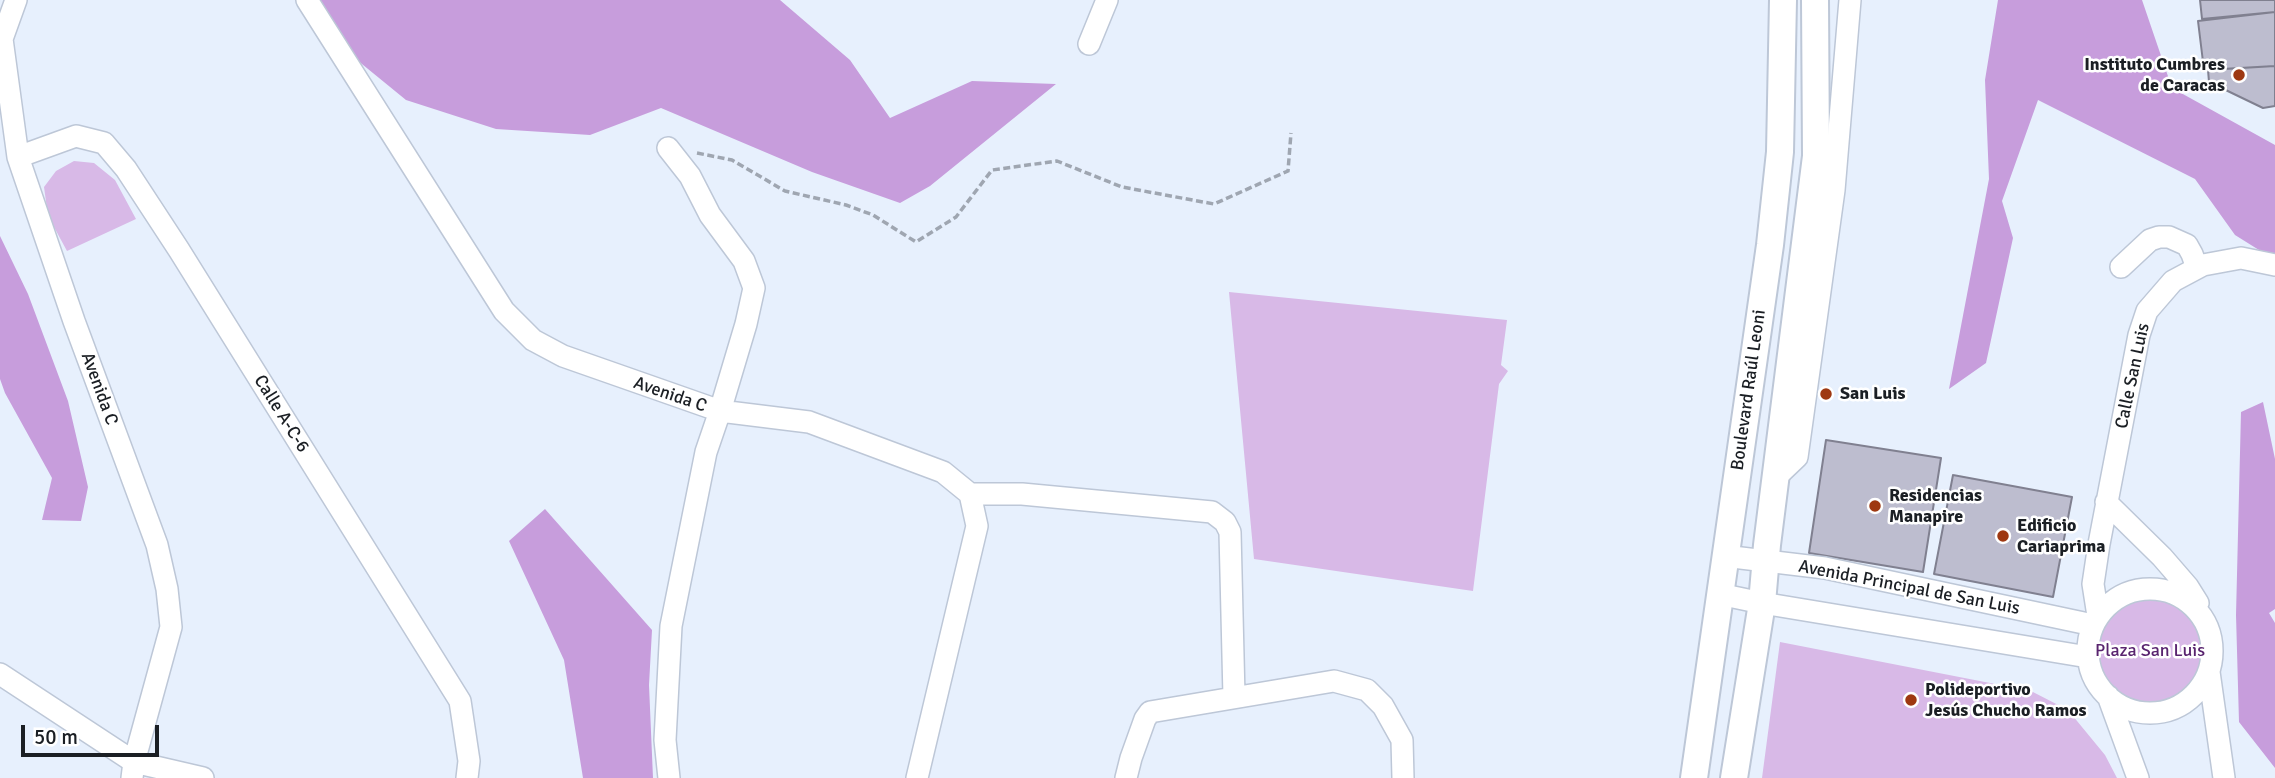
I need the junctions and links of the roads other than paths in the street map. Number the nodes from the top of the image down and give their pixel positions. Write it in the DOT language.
graph roads {
  1 [pos="16,0"];
  2 [pos="307,0"];
  3 [pos="1107,0"];
  4 [pos="1783,0"];
  5 [pos="1815,0"];
  6 [pos="1850,0"];
  7 [pos="1089,44"];
  8 [pos="668,148"];
  9 [pos="18,157"];
  10 [pos="2275,265"];
  11 [pos="2121,267"];
  12 [pos="2197,268"];
  13 [pos="720,411"];
  14 [pos="1776,477"];
  15 [pos="970,494"];
  16 [pos="2106,502"];
  17 [pos="1724,556"];
  18 [pos="1765,562"];
  19 [pos="1719,594"];
  20 [pos="1762,603"];
  21 [pos="2201,615"];
  22 [pos="2095,621"];
  23 [pos="2088,657"];
  24 [pos="2209,672"];
  25 [pos="0,674"];
  26 [pos="2108,696"];
  27 [pos="1234,697"];
  28 [pos="133,770"];
  29 [pos="203,778"];
  30 [pos="467,778"];
  31 [pos="669,778"];
  32 [pos="917,778"];
  33 [pos="1126,778"];
  34 [pos="1403,778"];
  35 [pos="1694,778"];
  36 [pos="1734,778"];
  37 [pos="2138,778"];
  38 [pos="2224,778"];
  1 -- 9 [label="street, Avenida C"];
  2 -- 13 [label="street, Avenida C"];
  3 -- 7 [label="street"];
  4 -- 17 [label="main road, Boulevard Raúl Leoni"];
  5 -- 14 [label="main road, Boulevard Raúl Leoni"];
  6 -- 14 [label="street"];
  8 -- 13 [label="street"];
  9 -- 28 [label="street, Avenida C"];
  9 -- 30 [label="street, Calle A-C-6"];
  10 -- 12 [label="street, Calle San Luis"];
  11 -- 12 [label="street"];
  12 -- 16 [label="street, Calle San Luis"];
  13 -- 15 [label="street, Avenida C"];
  13 -- 31 [label="street, Avenida C"];
  14 -- 18 [label="main road, Boulevard Raúl Leoni"];
  15 -- 27 [label="street"];
  15 -- 32 [label="street"];
  16 -- 21 [label="street"];
  16 -- 22 [label="street, Calle San Luis"];
  17 -- 18 [label="street, Avenida Principal de San Luis"];
  17 -- 19 [label="main road, Boulevard Raúl Leoni"];
  18 -- 20 [label="main road, Boulevard Raúl Leoni"];
  18 -- 22 [label="street, Avenida Principal de San Luis"];
  19 -- 20 [label="street, Avenida Principal de San Luis"];
  19 -- 35 [label="main road, Boulevard Raúl Leoni"];
  20 -- 23 [label="street, Avenida Principal de San Luis"];
  20 -- 36 [label="main road, Boulevard Raúl Leoni"];
  21 -- 22 [label="street"];
  21 -- 24 [label="street"];
  22 -- 23 [label="street"];
  23 -- 26 [label="street"];
  24 -- 26 [label="street"];
  24 -- 38 [label="street"];
  25 -- 28 [label="street"];
  26 -- 37 [label="street"];
  27 -- 33 [label="street"];
  27 -- 34 [label="street"];
  28 -- 29 [label="street"];
}
